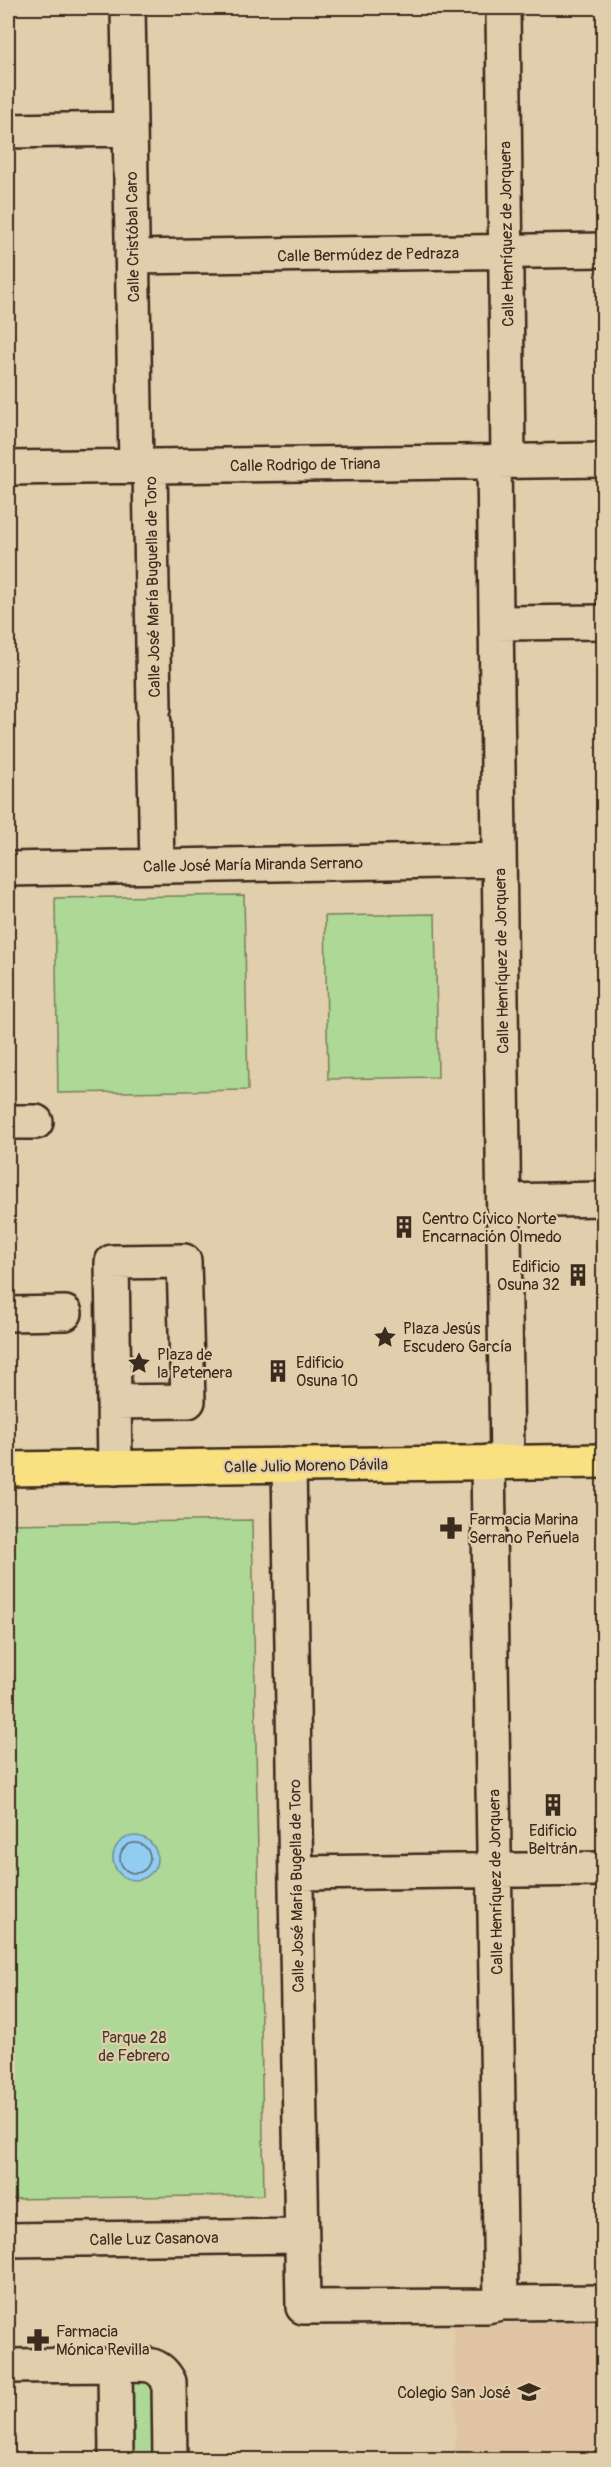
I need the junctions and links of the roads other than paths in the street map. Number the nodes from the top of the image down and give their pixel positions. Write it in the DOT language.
graph roads {
  1 [pos="128,8"];
  2 [pos="503,8"];
  3 [pos="130,129"];
  4 [pos="8,131"];
  5 [pos="603,250"];
  6 [pos="506,252"];
  7 [pos="132,257"];
  8 [pos="603,460"];
  9 [pos="501,461"];
  10 [pos="143,466"];
  11 [pos="8,468"];
  12 [pos="603,622"];
  13 [pos="496,623"];
  14 [pos="499,860"];
  15 [pos="157,866"];
  16 [pos="8,868"];
  17 [pos="603,1200"];
  18 [pos="504,1201"];
  19 [pos="65,1313"];
  20 [pos="8,1314"];
  21 [pos="114,1401"];
  22 [pos="603,1461"];
  23 [pos="498,1462"];
  24 [pos="289,1465"];
  25 [pos="115,1468"];
  26 [pos="8,1469"];
  27 [pos="603,1869"];
  28 [pos="496,1871"];
  29 [pos="296,1873"];
  30 [pos="301,2236"];
  31 [pos="8,2240"];
  32 [pos="603,2302"];
  33 [pos="501,2303"];
  34 [pos="115,2365"];
  35 [pos="8,2366"];
  36 [pos="116,2460"];
  37 [pos="170,2460"];
  1 -- 3 [label="street, Calle Cristóbal Caro"];
  2 -- 6 [label="street, Calle Henríquez de Jorquera"];
  3 -- 4 [label="street"];
  3 -- 7 [label="street, Calle Cristóbal Caro"];
  5 -- 6 [label="street, Calle Bermúdez de Pedraza"];
  6 -- 7 [label="street, Calle Bermúdez de Pedraza"];
  6 -- 9 [label="street, Calle Henríquez de Jorquera"];
  7 -- 10 [label="street, Calle Cristóbal Caro"];
  8 -- 9 [label="street, Calle Rodrigo de Triana"];
  9 -- 10 [label="street, Calle Rodrigo de Triana"];
  9 -- 13 [label="street, Calle Henríquez de Jorquera"];
  10 -- 11 [label="street, Calle Rodrigo de Triana"];
  10 -- 15 [label="street, Calle José María Buguella de Toro"];
  12 -- 13 [label="street"];
  13 -- 14 [label="street, Calle Henríquez de Jorquera"];
  14 -- 15 [label="street, Calle José María Miranda Serrano"];
  14 -- 18 [label="street, Calle Henríquez de Jorquera"];
  15 -- 16 [label="street, Calle José María Miranda Serrano"];
  17 -- 18 [label="street"];
  18 -- 23 [label="street, Calle Henríquez de Jorquera"];
  19 -- 20 [label="street"];
  21 -- 21 [label="street"];
  21 -- 25 [label="street"];
  22 -- 23 [label="main road, Calle Julio Moreno Dávila"];
  23 -- 24 [label="main road, Calle Julio Moreno Dávila"];
  23 -- 28 [label="street, Calle Henríquez de Jorquera"];
  24 -- 25 [label="main road, Calle Julio Moreno Dávila"];
  24 -- 29 [label="street, Calle José María Bugella de Toro"];
  25 -- 26 [label="main road, Calle Julio Moreno Dávila"];
  27 -- 28 [label="street"];
  28 -- 29 [label="street"];
  28 -- 33 [label="street, Calle Henríquez de Jorquera"];
  29 -- 30 [label="street, Calle José María Bugella de Toro"];
  30 -- 31 [label="street, Calle Luz Casanova"];
  30 -- 33 [label="street, Calle José María Bugella de Toro"];
  32 -- 33 [label="street"];
  34 -- 35 [label="street"];
  34 -- 36 [label="street"];
  34 -- 37 [label="street"];
}
